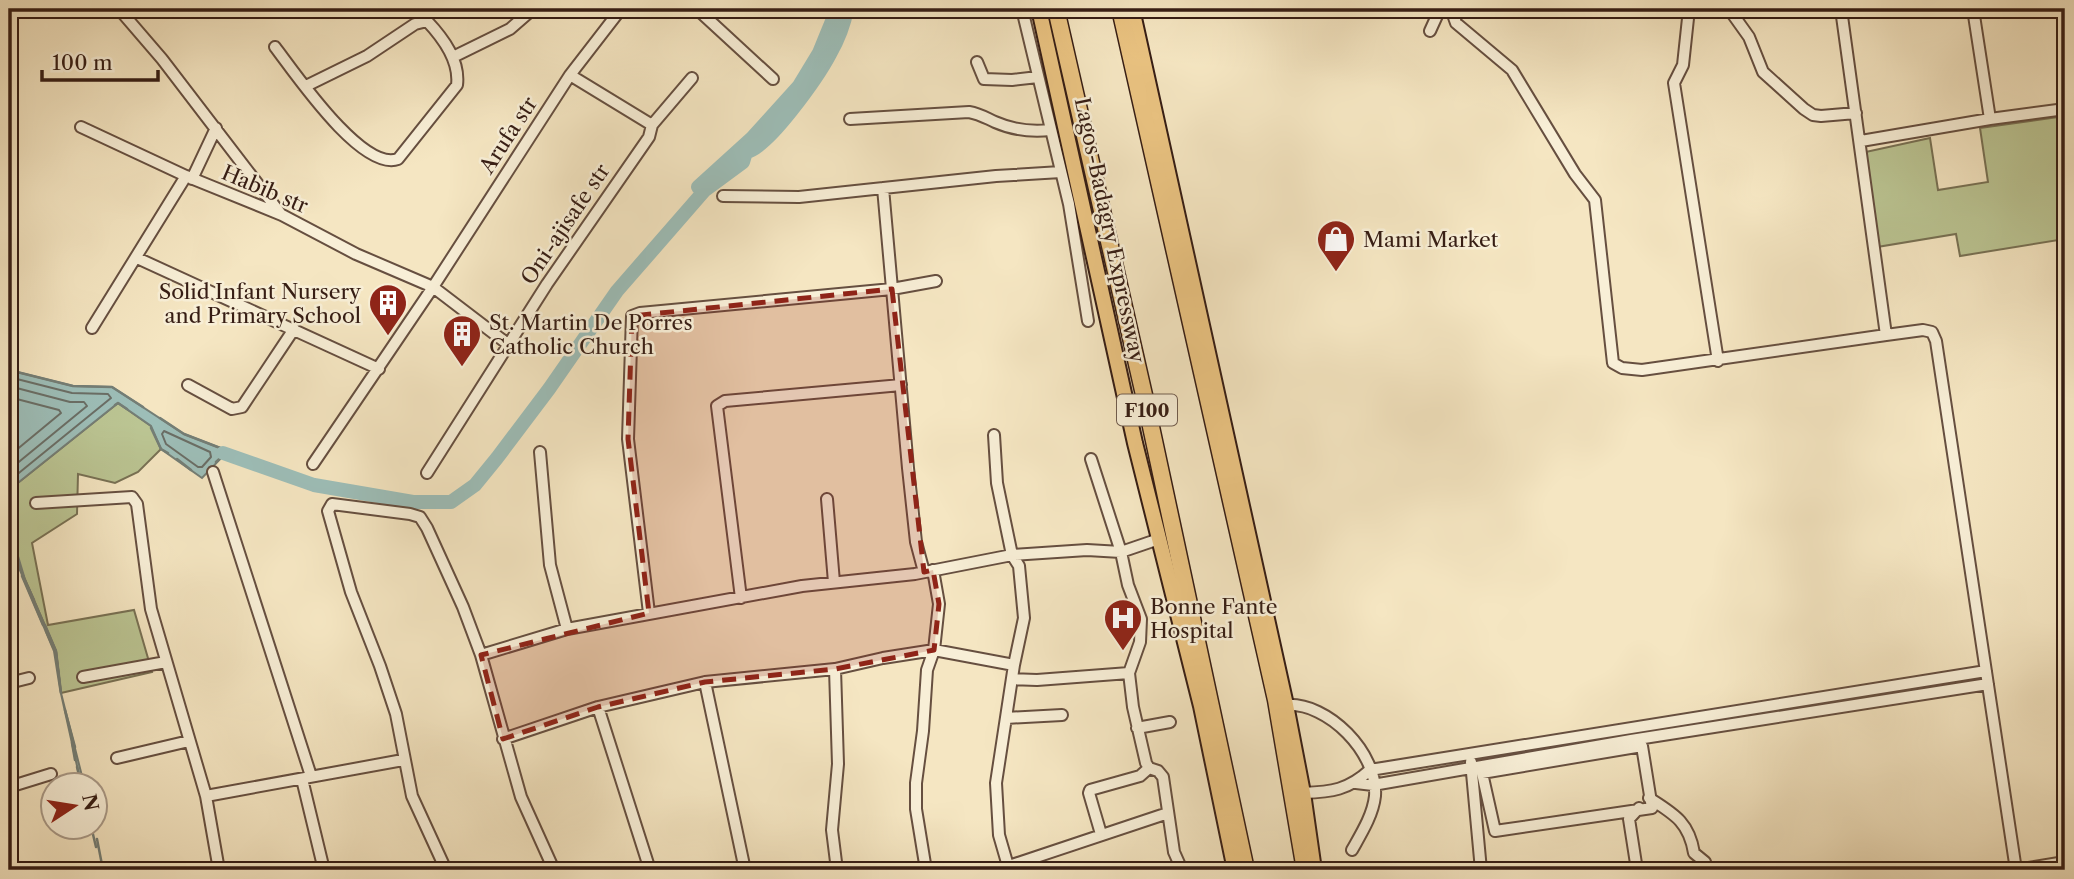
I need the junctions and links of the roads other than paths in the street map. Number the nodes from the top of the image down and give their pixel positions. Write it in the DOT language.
graph roads {
  1 [pos="119,9"];
  2 [pos="533,9"];
  3 [pos="621,9"];
  4 [pos="697,9"];
  5 [pos="1022,9"];
  6 [pos="1039,9"];
  7 [pos="1056,9"];
  8 [pos="1120,9"];
  9 [pos="1132,9"];
  10 [pos="1440,9"];
  11 [pos="1451,9"];
  12 [pos="1689,9"];
  13 [pos="1729,9"];
  14 [pos="1841,9"];
  15 [pos="1973,9"];
  16 [pos="1430,31"];
  17 [pos="275,47"];
  18 [pos="453,57"];
  19 [pos="977,62"];
  20 [pos="570,75"];
  21 [pos="1038,77"];
  22 [pos="692,78"];
  23 [pos="773,79"];
  24 [pos="306,86"];
  25 [pos="2065,108"];
  26 [pos="1856,113"];
  27 [pos="1990,118"];
  28 [pos="850,119"];
  29 [pos="652,125"];
  30 [pos="81,127"];
  31 [pos="216,128"];
  32 [pos="1050,130"];
  33 [pos="1861,141"];
  34 [pos="1061,172"];
  35 [pos="189,178"];
  36 [pos="883,188"];
  37 [pos="723,196"];
  38 [pos="282,215"];
  39 [pos="137,258"];
  40 [pos="936,281"];
  41 [pos="433,287"];
  42 [pos="892,289"];
  43 [pos="1088,321"];
  44 [pos="92,328"];
  45 [pos="293,329"];
  46 [pos="1886,335"];
  47 [pos="509,345"];
  48 [pos="1718,361"];
  49 [pos="379,369"];
  50 [pos="188,384"];
  51 [pos="901,385"];
  52 [pos="995,435"];
  53 [pos="540,452"];
  54 [pos="1091,459"];
  55 [pos="313,464"];
  56 [pos="213,472"];
  57 [pos="427,473"];
  58 [pos="827,499"];
  59 [pos="36,503"];
  60 [pos="1159,539"];
  61 [pos="1121,552"];
  62 [pos="1012,555"];
  63 [pos="928,571"];
  64 [pos="834,582"];
  65 [pos="741,598"];
  66 [pos="649,613"];
  67 [pos="567,629"];
  68 [pos="934,650"];
  69 [pos="481,654"];
  70 [pos="166,662"];
  71 [pos="1014,665"];
  72 [pos="835,669"];
  73 [pos="1986,671"];
  74 [pos="1129,673"];
  75 [pos="83,677"];
  76 [pos="29,678"];
  77 [pos="1012,679"];
  78 [pos="705,682"];
  79 [pos="9,683"];
  80 [pos="1988,684"];
  81 [pos="1281,702"];
  82 [pos="1201,706"];
  83 [pos="598,707"];
  84 [pos="1062,715"];
  85 [pos="1006,718"];
  86 [pos="1170,722"];
  87 [pos="1137,728"];
  88 [pos="503,739"];
  89 [pos="1631,740"];
  90 [pos="189,741"];
  91 [pos="117,758"];
  92 [pos="403,760"];
  93 [pos="1474,765"];
  94 [pos="1149,768"];
  95 [pos="1370,770"];
  96 [pos="38,778"];
  97 [pos="306,778"];
  98 [pos="1356,783"];
  99 [pos="1373,785"];
  100 [pos="9,787"];
  101 [pos="1303,793"];
  102 [pos="206,796"];
  103 [pos="1649,798"];
  104 [pos="1234,812"];
  105 [pos="1168,813"];
  106 [pos="1101,834"];
  107 [pos="1352,850"];
  108 [pos="2065,862"];
  109 [pos="1003,868"];
  110 [pos="219,870"];
  111 [pos="324,870"];
  112 [pos="446,870"];
  113 [pos="554,870"];
  114 [pos="650,870"];
  115 [pos="745,870"];
  116 [pos="837,870"];
  117 [pos="926,870"];
  118 [pos="1182,870"];
  119 [pos="1236,870"];
  120 [pos="1305,870"];
  121 [pos="1314,870"];
  122 [pos="1481,870"];
  123 [pos="1637,870"];
  124 [pos="1707,870"];
  125 [pos="2016,870"];
  1 -- 31 [label="street"];
  2 -- 18 [label="street"];
  3 -- 20 [label="street, Arufa str"];
  4 -- 23 [label="street"];
  5 -- 21 [label="street"];
  6 -- 60 [label="main road, Lagos-Badagry Expressway"];
  7 -- 104 [label="highway, Lagos-Badagry Expressway / F100"];
  8 -- 81 [label="highway, F100"];
  9 -- 81 [label="main road"];
  10 -- 16 [label="street"];
  11 -- 48 [label="street"];
  12 -- 48 [label="street"];
  13 -- 26 [label="street"];
  14 -- 26 [label="street"];
  15 -- 27 [label="street"];
  17 -- 24 [label="street"];
  18 -- 24 [label="street"];
  18 -- 24 [label="street"];
  19 -- 21 [label="street"];
  20 -- 29 [label="street"];
  20 -- 41 [label="street, Arufa str"];
  21 -- 32 [label="street"];
  22 -- 29 [label="street, Oni-ajisafe str"];
  25 -- 27 [label="street"];
  26 -- 33 [label="street"];
  27 -- 33 [label="street"];
  28 -- 32 [label="street"];
  29 -- 47 [label="street, Oni-ajisafe str"];
  30 -- 35 [label="street, Habib str"];
  31 -- 35 [label="street"];
  31 -- 38 [label="street"];
  32 -- 34 [label="street"];
  33 -- 46 [label="street"];
  34 -- 36 [label="street"];
  34 -- 43 [label="street"];
  35 -- 38 [label="street, Habib str"];
  35 -- 39 [label="street"];
  36 -- 37 [label="street"];
  36 -- 42 [label="street"];
  38 -- 41 [label="street, Habib str"];
  39 -- 44 [label="street"];
  39 -- 45 [label="street"];
  40 -- 42 [label="street"];
  41 -- 47 [label="street"];
  41 -- 49 [label="street, Arufa str"];
  42 -- 51 [label="street"];
  42 -- 66 [label="street"];
  45 -- 49 [label="street"];
  45 -- 50 [label="street"];
  46 -- 48 [label="street"];
  46 -- 73 [label="street"];
  47 -- 57 [label="street, Oni-ajisafe str"];
  49 -- 55 [label="street, Arufa str"];
  51 -- 63 [label="street"];
  51 -- 65 [label="street"];
  52 -- 62 [label="street"];
  53 -- 67 [label="street"];
  54 -- 61 [label="street"];
  56 -- 97 [label="street"];
  58 -- 64 [label="street"];
  59 -- 70 [label="street"];
  60 -- 61 [label="street"];
  60 -- 82 [label="main road, Lagos-Badagry Expressway"];
  61 -- 62 [label="street"];
  61 -- 74 [label="street"];
  62 -- 63 [label="street"];
  62 -- 71 [label="street"];
  63 -- 64 [label="street"];
  63 -- 68 [label="street"];
  64 -- 65 [label="street"];
  65 -- 66 [label="street"];
  66 -- 67 [label="street"];
  67 -- 69 [label="street"];
  68 -- 71 [label="street"];
  68 -- 72 [label="street"];
  68 -- 117 [label="street"];
  69 -- 88 [label="street"];
  69 -- 92 [label="street"];
  70 -- 75 [label="street"];
  70 -- 90 [label="street"];
  71 -- 77 [label="street"];
  72 -- 78 [label="street"];
  72 -- 116 [label="street"];
  73 -- 80 [label="street"];
  73 -- 93 [label="street"];
  74 -- 77 [label="street"];
  74 -- 87 [label="street"];
  76 -- 79 [label="street"];
  77 -- 85 [label="street"];
  78 -- 83 [label="street"];
  78 -- 115 [label="street"];
  80 -- 89 [label="street"];
  80 -- 125 [label="street"];
  81 -- 95 [label="street"];
  81 -- 101 [label="main road"];
  81 -- 120 [label="highway, F100"];
  82 -- 104 [label="highway"];
  82 -- 119 [label="main road, Lagos-Badagry Expressway"];
  83 -- 88 [label="street"];
  83 -- 114 [label="street"];
  84 -- 85 [label="street"];
  85 -- 109 [label="street"];
  86 -- 87 [label="street"];
  87 -- 94 [label="street"];
  88 -- 113 [label="street"];
  89 -- 93 [label="street"];
  89 -- 103 [label="street"];
  90 -- 91 [label="street"];
  90 -- 102 [label="street"];
  92 -- 97 [label="street"];
  92 -- 112 [label="street"];
  93 -- 93 [label="street"];
  93 -- 95 [label="street"];
  93 -- 99 [label="street"];
  93 -- 122 [label="street"];
  94 -- 105 [label="street"];
  94 -- 106 [label="street"];
  95 -- 98 [label="street"];
  95 -- 99 [label="street"];
  96 -- 100 [label="street"];
  97 -- 102 [label="street"];
  97 -- 111 [label="street"];
  98 -- 99 [label="street"];
  98 -- 101 [label="street"];
  99 -- 107 [label="street"];
  101 -- 121 [label="main road"];
  102 -- 110 [label="street"];
  103 -- 123 [label="street"];
  103 -- 124 [label="street"];
  104 -- 119 [label="highway, Lagos-Badagry Expressway / F100"];
  105 -- 106 [label="street"];
  105 -- 118 [label="street"];
  106 -- 109 [label="street"];
  108 -- 125 [label="street"];
}
